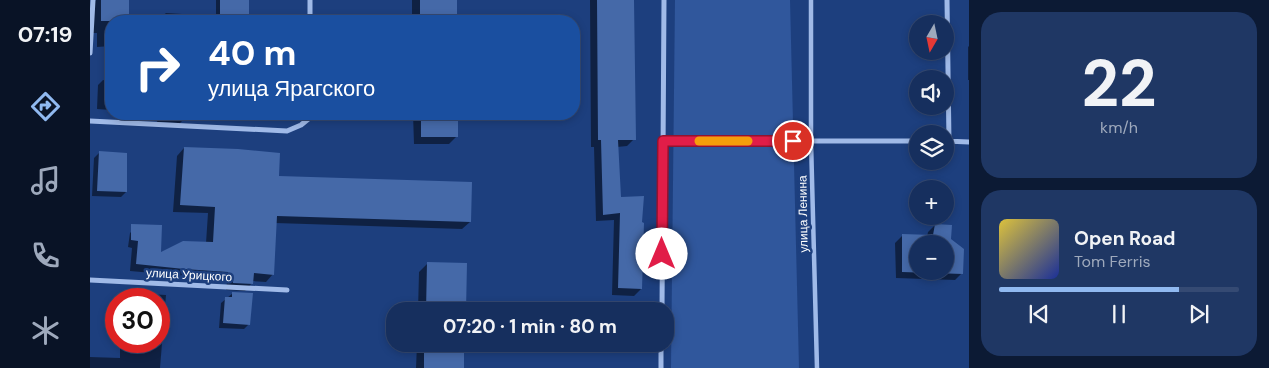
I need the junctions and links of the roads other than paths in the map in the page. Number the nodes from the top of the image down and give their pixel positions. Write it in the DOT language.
graph roads {
  1 [pos="93,0"];
  2 [pos="310,0"];
  3 [pos="664,0"];
  4 [pos="811,0"];
  5 [pos="947,0"];
  6 [pos="310,15"];
  7 [pos="90,53"];
  8 [pos="307,120"];
  9 [pos="90,121"];
  10 [pos="947,125"];
  11 [pos="663,141"];
  12 [pos="811,141"];
  13 [pos="909,141"];
  14 [pos="954,141"];
  15 [pos="969,142"];
  16 [pos="90,280"];
  17 [pos="287,290"];
  18 [pos="662,302"];
  19 [pos="662,352"];
  20 [pos="661,368"];
  21 [pos="817,368"];
  1 -- 7 [label="street"];
  2 -- 6 [label="street"];
  3 -- 11 [label="street"];
  4 -- 12 [label="street, улица Ленина"];
  5 -- 10 [label="street"];
  8 -- 9 [label="street"];
  11 -- 12 [label="street"];
  11 -- 18 [label="street"];
  12 -- 13 [label="street"];
  12 -- 21 [label="street, улица Ленина"];
  14 -- 15 [label="street"];
  16 -- 17 [label="street, улица Урицкого"];
  19 -- 20 [label="street"];
}
